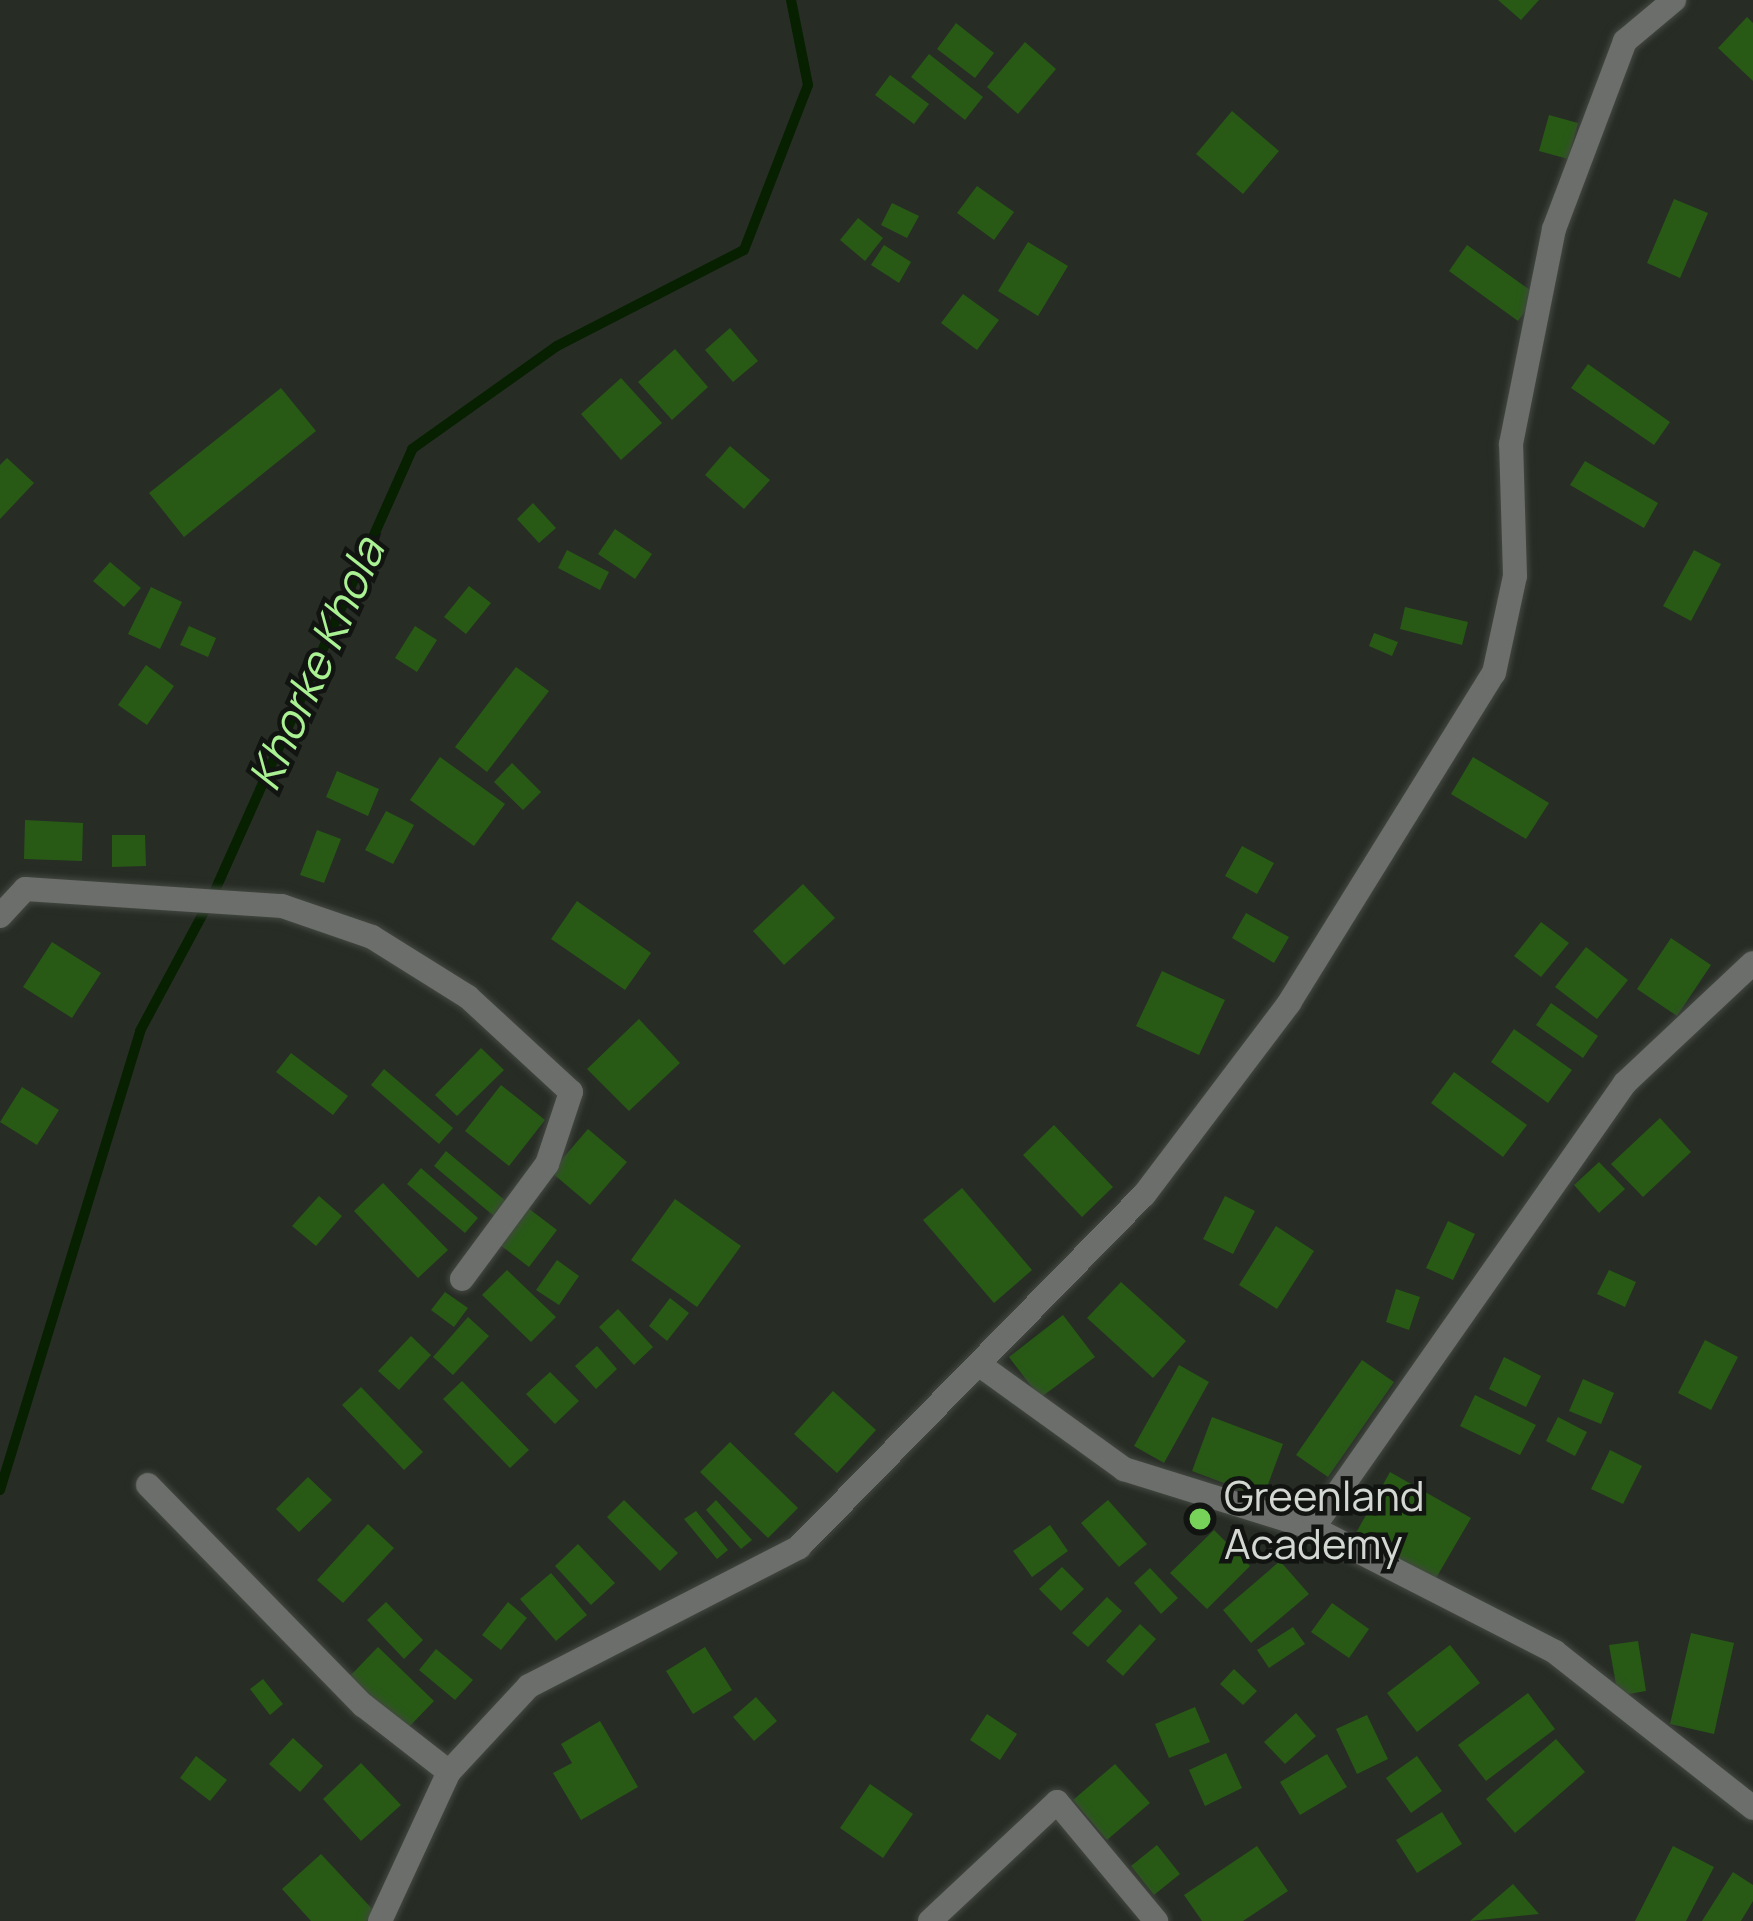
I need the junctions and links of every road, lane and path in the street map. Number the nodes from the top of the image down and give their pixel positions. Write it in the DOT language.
graph roads {
  1 [pos="1674,0"];
  2 [pos="0,916"];
  3 [pos="1753,964"];
  4 [pos="462,1279"];
  5 [pos="984,1368"];
  6 [pos="148,1485"];
  7 [pos="1313,1528"];
  8 [pos="449,1772"];
  9 [pos="1753,1808"];
  10 [pos="380,1921"];
  11 [pos="930,1921"];
  12 [pos="1156,1921"];
  1 -- 5 [label="street"];
  2 -- 4 [label="street"];
  3 -- 7 [label="street"];
  5 -- 7 [label="street"];
  5 -- 8 [label="street"];
  6 -- 8 [label="street"];
  7 -- 9 [label="street"];
  8 -- 10 [label="street"];
  11 -- 12 [label="street"];
}
